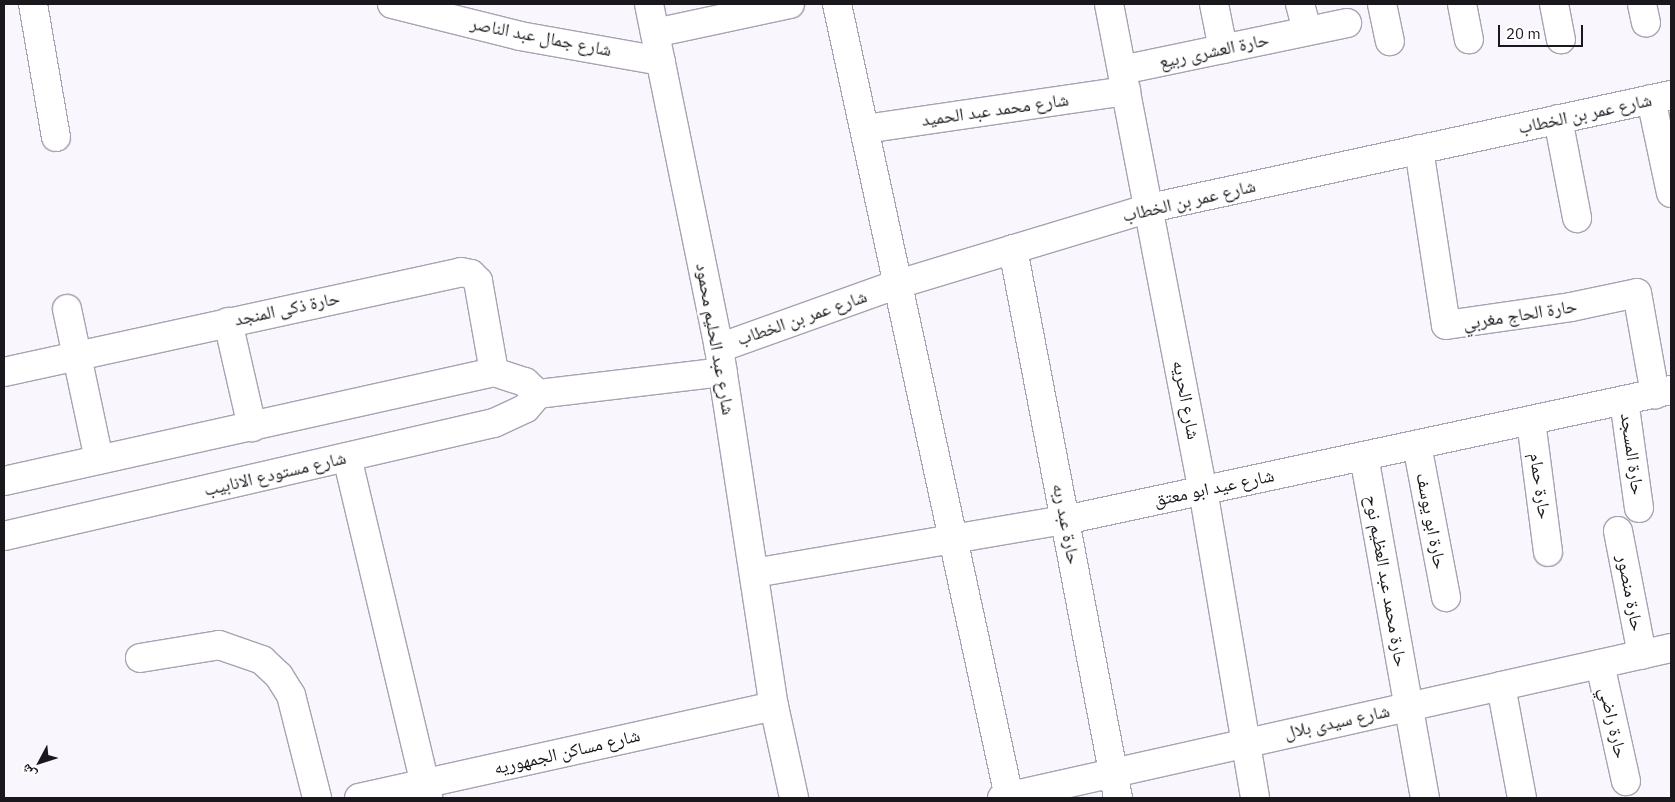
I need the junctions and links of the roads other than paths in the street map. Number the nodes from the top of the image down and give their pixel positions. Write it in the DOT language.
graph roads {
  1 [pos="33,4"];
  2 [pos="392,4"];
  3 [pos="649,4"];
  4 [pos="790,4"];
  5 [pos="838,4"];
  6 [pos="1109,4"];
  7 [pos="1214,4"];
  8 [pos="1300,4"];
  9 [pos="1382,4"];
  10 [pos="1462,4"];
  11 [pos="1554,4"];
  12 [pos="1347,23"];
  13 [pos="1307,31"];
  14 [pos="655,33"];
  15 [pos="1469,38"];
  16 [pos="1561,39"];
  17 [pos="1390,41"];
  18 [pos="1223,49"];
  19 [pos="661,60"];
  20 [pos="1124,81"];
  21 [pos="1661,97"];
  22 [pos="1558,119"];
  23 [pos="865,129"];
  24 [pos="56,137"];
  25 [pos="1419,149"];
  26 [pos="1671,193"];
  27 [pos="1150,208"];
  28 [pos="1577,218"];
  29 [pos="1013,249"];
  30 [pos="898,284"];
  31 [pos="67,309"];
  32 [pos="228,322"];
  33 [pos="76,356"];
  34 [pos="721,360"];
  35 [pos="4,372"];
  36 [pos="494,372"];
  37 [pos="1663,392"];
  38 [pos="538,394"];
  39 [pos="1624,400"];
  40 [pos="1530,421"];
  41 [pos="252,427"];
  42 [pos="1416,445"];
  43 [pos="1364,456"];
  44 [pos="347,457"];
  45 [pos="99,460"];
  46 [pos="4,481"];
  47 [pos="1203,490"];
  48 [pos="1639,508"];
  49 [pos="1065,520"];
  50 [pos="1618,531"];
  51 [pos="4,536"];
  52 [pos="952,540"];
  53 [pos="1548,552"];
  54 [pos="754,573"];
  55 [pos="1446,597"];
  56 [pos="1671,652"];
  57 [pos="1642,655"];
  58 [pos="140,658"];
  59 [pos="1600,664"];
  60 [pos="1501,686"];
  61 [pos="774,706"];
  62 [pos="1408,707"];
  63 [pos="1243,742"];
  64 [pos="1113,771"];
  65 [pos="1626,781"];
  66 [pos="426,791"];
  67 [pos="1006,797"];
  68 [pos="317,798"];
  69 [pos="359,798"];
  70 [pos="794,798"];
  71 [pos="1118,798"];
  72 [pos="1255,798"];
  73 [pos="1425,798"];
  74 [pos="1522,798"];
  1 -- 24 [label="street"];
  2 -- 19 [label="street, شارع جمال عبد الناصر"];
  3 -- 14 [label="street, شارع عبد الحليم محمود"];
  4 -- 14 [label="street"];
  5 -- 23 [label="street"];
  6 -- 20 [label="street, شارع الحريه"];
  7 -- 18 [label="street"];
  8 -- 13 [label="street"];
  9 -- 17 [label="street"];
  10 -- 15 [label="street"];
  11 -- 16 [label="street"];
  12 -- 13 [label="street, حارة العشرى ربيع"];
  13 -- 18 [label="street, حارة العشرى ربيع"];
  14 -- 19 [label="street, شارع عبد الحليم محمود"];
  18 -- 20 [label="street, حارة العشرى ربيع"];
  19 -- 34 [label="street, شارع عبد الحليم محمود"];
  20 -- 23 [label="street, شارع محمد عبد الحميد"];
  20 -- 27 [label="street, شارع الحريه"];
  21 -- 22 [label="street, شارع عمر بن الخطاب"];
  21 -- 26 [label="street"];
  22 -- 25 [label="street, شارع عمر بن الخطاب"];
  22 -- 28 [label="street"];
  23 -- 30 [label="street"];
  25 -- 27 [label="street, شارع عمر بن الخطاب"];
  25 -- 37 [label="street, حارة الحاج مغربي"];
  27 -- 29 [label="street, شارع عمر بن الخطاب"];
  27 -- 47 [label="street, شارع الحريه"];
  29 -- 30 [label="street, شارع عمر بن الخطاب"];
  29 -- 49 [label="street, حارة عبد ربه"];
  30 -- 34 [label="street, شارع عمر بن الخطاب"];
  30 -- 52 [label="street"];
  31 -- 33 [label="street"];
  32 -- 33 [label="street, حارة ذكى المنجد"];
  32 -- 36 [label="street, حارة ذكى المنجد"];
  32 -- 41 [label="street"];
  33 -- 35 [label="street, حارة ذكى المنجد"];
  33 -- 45 [label="street"];
  34 -- 38 [label="street"];
  34 -- 54 [label="street, شارع عبد الحليم محمود"];
  36 -- 38 [label="street"];
  36 -- 41 [label="street"];
  37 -- 39 [label="street, شارع عيد ابو معتق"];
  38 -- 44 [label="street, شارع مستودع الانابيب"];
  39 -- 40 [label="street, شارع عيد ابو معتق"];
  39 -- 48 [label="street, حارة المسجد"];
  40 -- 42 [label="street, شارع عيد ابو معتق"];
  40 -- 53 [label="street, حارة حمام"];
  41 -- 45 [label="street"];
  42 -- 43 [label="street, شارع عيد ابو معتق"];
  42 -- 55 [label="street, حارة ابو يوسف"];
  43 -- 47 [label="street, شارع عيد ابو معتق"];
  43 -- 62 [label="street, حارة محمد عبد العظيم نوح"];
  44 -- 51 [label="street, شارع مستودع الانابيب"];
  44 -- 66 [label="street"];
  45 -- 46 [label="street"];
  47 -- 49 [label="street, شارع عيد ابو معتق"];
  47 -- 63 [label="street, شارع الحريه"];
  49 -- 52 [label="street, شارع عيد ابو معتق"];
  49 -- 64 [label="street, حارة عبد ربه"];
  50 -- 57 [label="street, حارة منصور"];
  52 -- 54 [label="street, شارع عيد ابو معتق"];
  52 -- 67 [label="street"];
  54 -- 61 [label="street, شارع عبد الحليم محمود"];
  56 -- 57 [label="street, شارع سيدى بلال"];
  57 -- 59 [label="street, شارع سيدى بلال"];
  58 -- 68 [label="street"];
  59 -- 60 [label="street, شارع سيدى بلال"];
  59 -- 65 [label="street, حارة راضي"];
  60 -- 62 [label="street, شارع سيدى بلال"];
  60 -- 74 [label="street"];
  61 -- 66 [label="street, شارع مساكن الجمهوريه"];
  61 -- 70 [label="street, شارع عبد الحليم محمود"];
  62 -- 63 [label="street, شارع سيدى بلال"];
  62 -- 73 [label="street, حارة محمد عبد العظيم نوح"];
  63 -- 64 [label="street, شارع سيدى بلال"];
  63 -- 72 [label="street, شارع الحريه"];
  64 -- 67 [label="street, شارع سيدى بلال"];
  64 -- 71 [label="street, حارة عبد ربه"];
  66 -- 69 [label="street, شارع مساكن الجمهوريه"];
}
